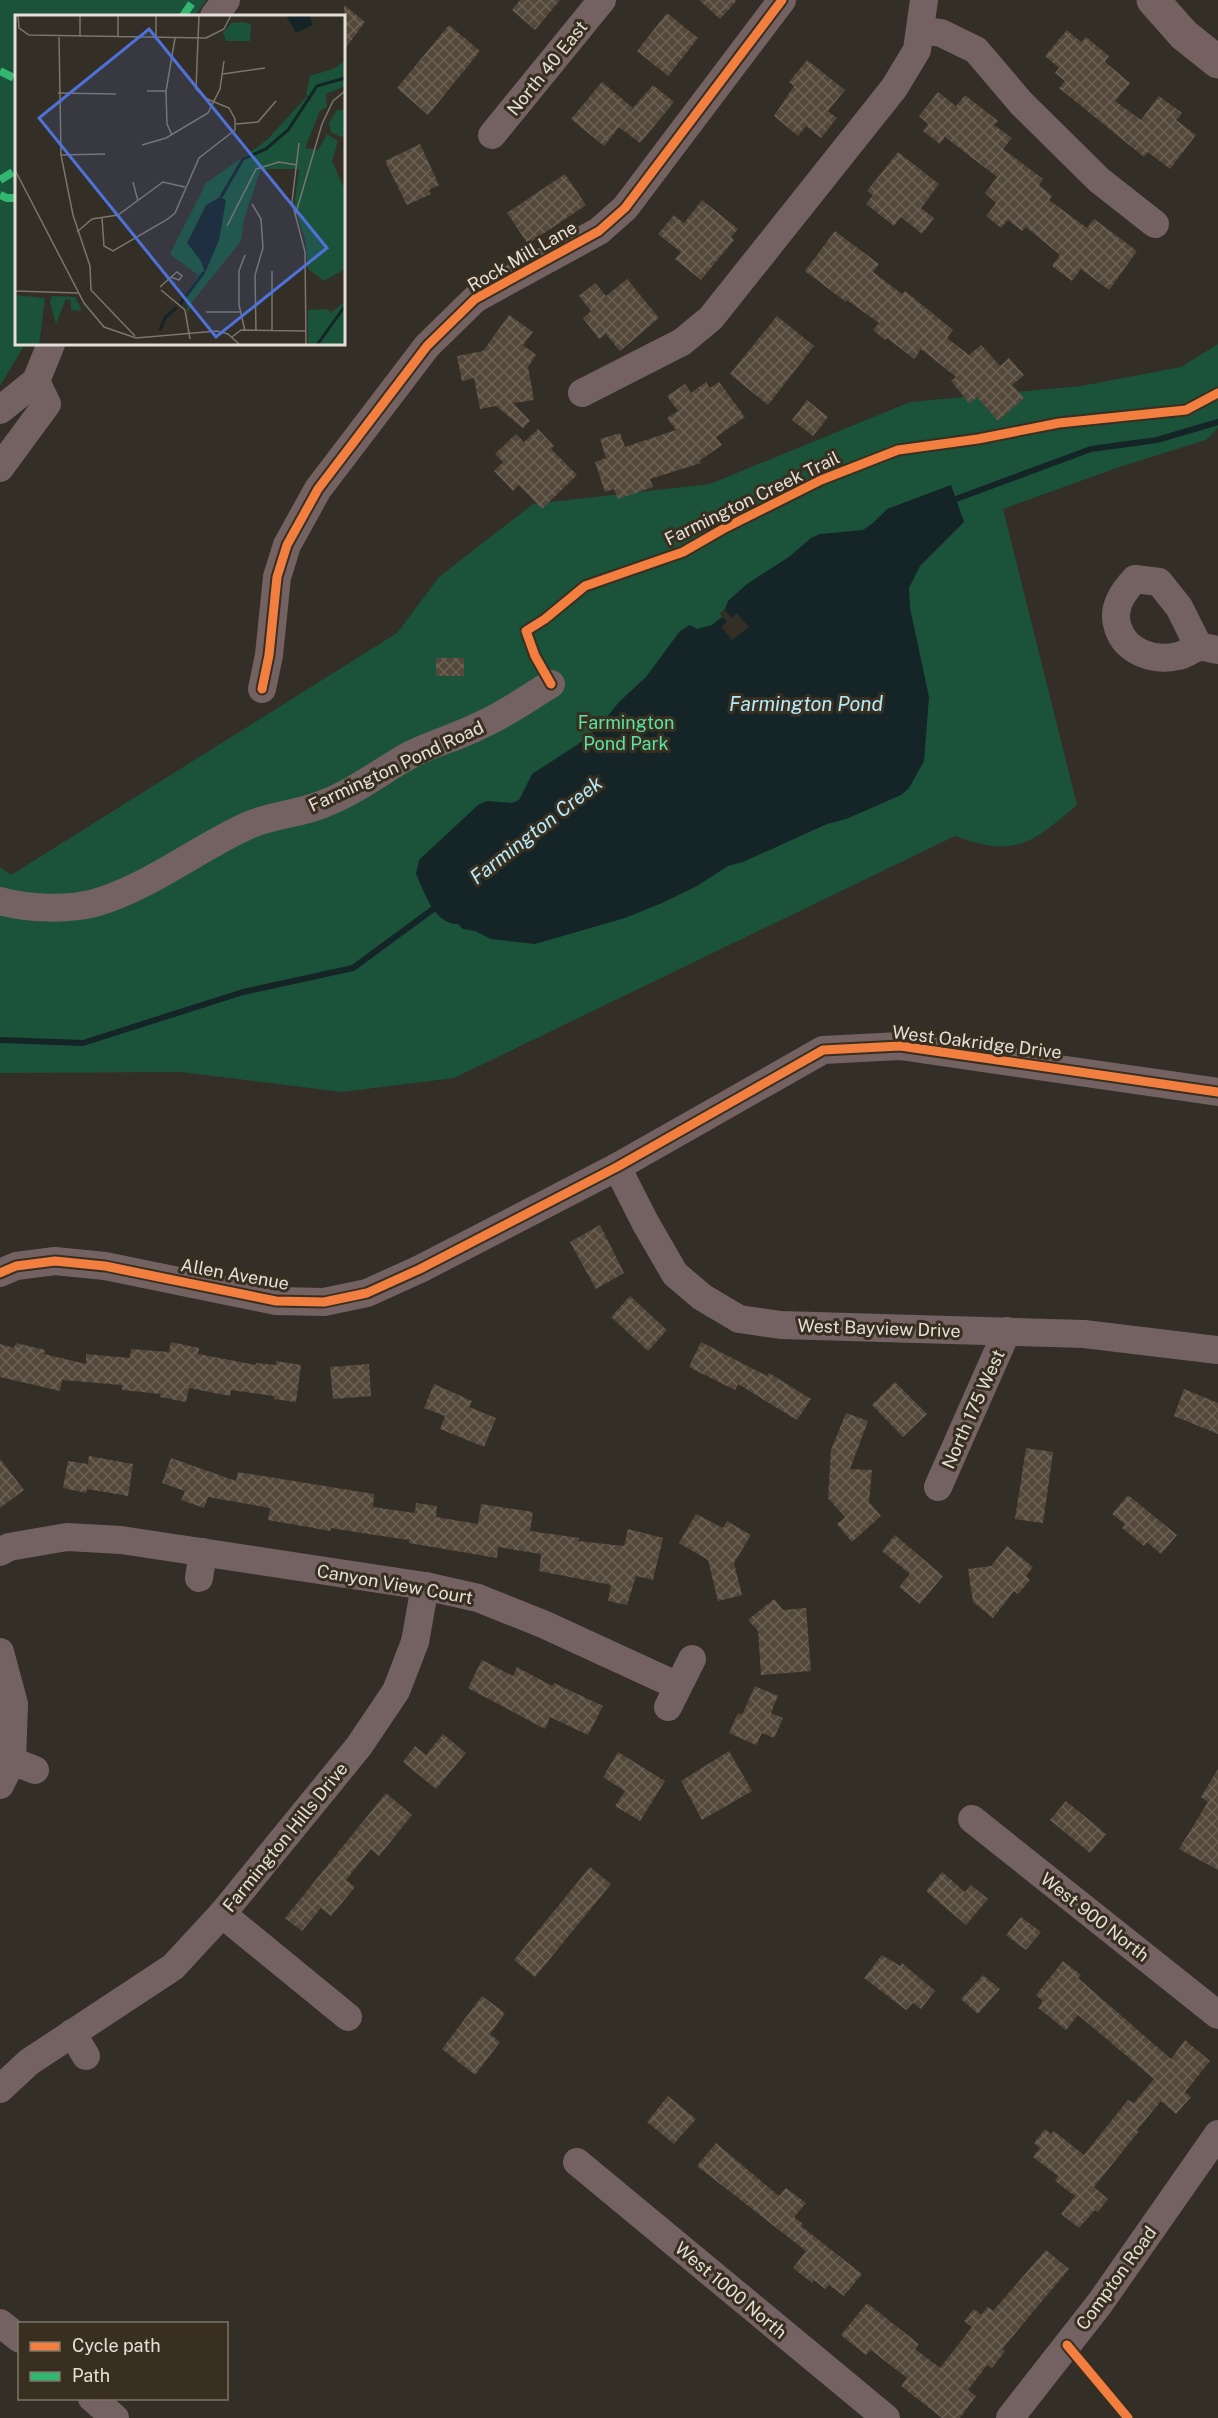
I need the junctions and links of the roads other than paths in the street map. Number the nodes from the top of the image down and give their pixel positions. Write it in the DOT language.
graph roads {
  1 [pos="226,0"];
  2 [pos="602,0"];
  3 [pos="782,0"];
  4 [pos="924,0"];
  5 [pos="1153,0"];
  6 [pos="215,15"];
  7 [pos="920,30"];
  8 [pos="1218,62"];
  9 [pos="492,135"];
  10 [pos="1155,224"];
  11 [pos="51,345"];
  12 [pos="36,381"];
  13 [pos="582,393"];
  14 [pos="0,410"];
  15 [pos="0,468"];
  16 [pos="552,684"];
  17 [pos="262,689"];
  18 [pos="0,901"];
  19 [pos="1218,1092"];
  20 [pos="617,1167"];
  21 [pos="0,1273"];
  22 [pos="1007,1331"];
  23 [pos="1218,1350"];
  24 [pos="938,1487"];
  25 [pos="0,1552"];
  26 [pos="425,1586"];
  27 [pos="0,1652"];
  28 [pos="692,1659"];
  29 [pos="15,1772"];
  30 [pos="972,1819"];
  31 [pos="222,1914"];
  32 [pos="1218,2015"];
  33 [pos="348,2017"];
  34 [pos="0,2089"];
  35 [pos="1218,2134"];
  36 [pos="577,2162"];
  37 [pos="0,2323"];
  38 [pos="18,2337"];
  39 [pos="94,2400"];
  40 [pos="116,2418"];
  41 [pos="886,2418"];
  42 [pos="1010,2418"];
  1 -- 6 [label="street"];
  2 -- 9 [label="street, North 40 East"];
  3 -- 17 [label="street, Rock Mill Lane"];
  4 -- 7 [label="street"];
  5 -- 8 [label="main road"];
  7 -- 10 [label="street"];
  7 -- 13 [label="street"];
  11 -- 12 [label="street"];
  12 -- 14 [label="street"];
  12 -- 15 [label="street"];
  16 -- 18 [label="street, Farmington Pond Road"];
  19 -- 20 [label="street, West Oakridge Drive"];
  20 -- 21 [label="street, Allen Avenue"];
  20 -- 22 [label="street, West Bayview Drive"];
  22 -- 23 [label="street, West Bayview Drive"];
  22 -- 24 [label="street, North 175 West"];
  25 -- 26 [label="street, Canyon View Court"];
  26 -- 28 [label="street, Canyon View Court"];
  26 -- 31 [label="street, Farmington Hills Drive"];
  27 -- 29 [label="street"];
  30 -- 32 [label="street, West 900 North"];
  31 -- 33 [label="street"];
  31 -- 34 [label="street, Farmington Hills Drive"];
  35 -- 42 [label="street, Compton Road"];
  36 -- 41 [label="street, West 1000 North"];
  37 -- 38 [label="street"];
  39 -- 40 [label="street"];
}
